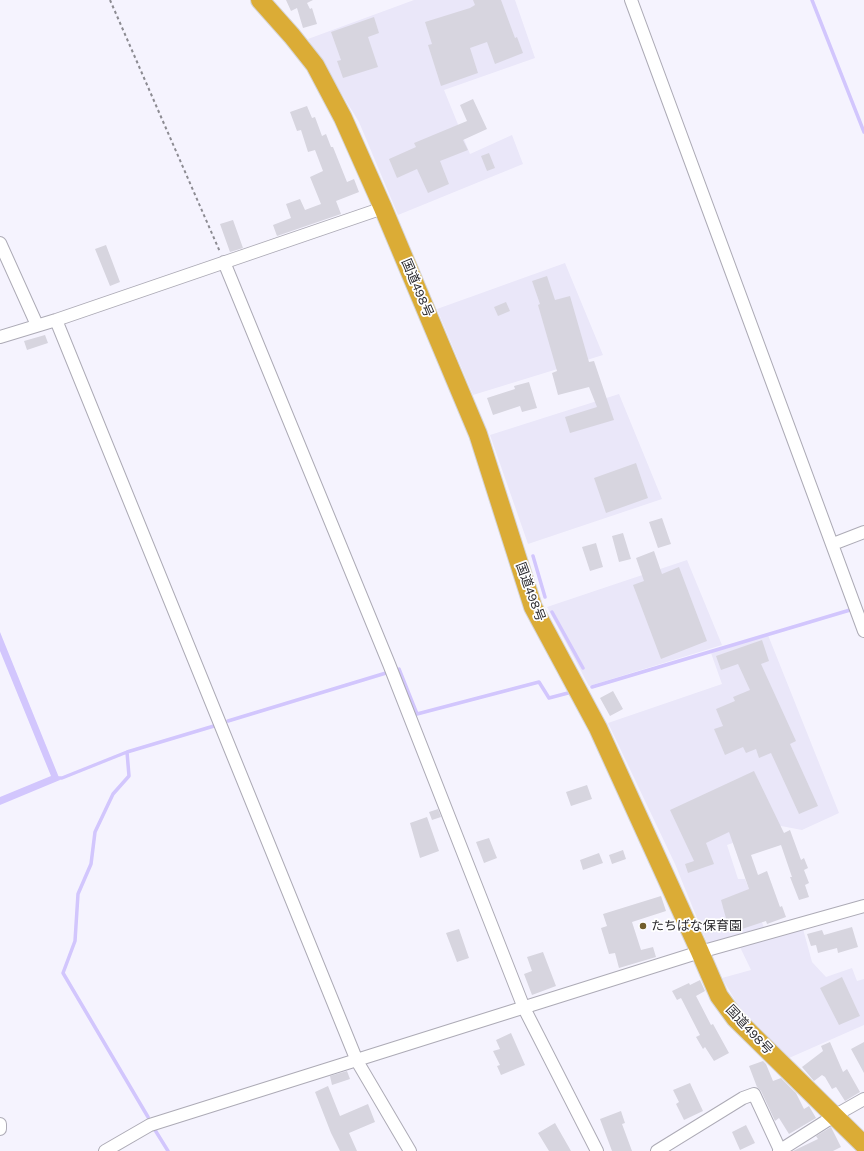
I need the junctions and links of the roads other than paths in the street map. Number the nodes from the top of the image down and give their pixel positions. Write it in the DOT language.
graph roads {
  1 [pos="260,0"];
  2 [pos="631,0"];
  3 [pos="383,208"];
  4 [pos="0,243"];
  5 [pos="224,262"];
  6 [pos="56,320"];
  7 [pos="37,325"];
  8 [pos="0,337"];
  9 [pos="864,532"];
  10 [pos="833,544"];
  11 [pos="864,631"];
  12 [pos="864,906"];
  13 [pos="700,952"];
  14 [pos="524,1008"];
  15 [pos="357,1061"];
  16 [pos="864,1099"];
  17 [pos="834,1116"];
  18 [pos="0,1124"];
  19 [pos="0,1129"];
  20 [pos="864,1145"];
  21 [pos="780,1150"];
  22 [pos="105,1151"];
  23 [pos="410,1151"];
  24 [pos="597,1151"];
  25 [pos="657,1151"];
  1 -- 3 [label="highway, 国道498号"];
  2 -- 10 [label="street"];
  3 -- 5 [label="street"];
  3 -- 13 [label="highway, 国道498号"];
  4 -- 7 [label="street"];
  5 -- 6 [label="street"];
  5 -- 14 [label="street"];
  6 -- 7 [label="street"];
  6 -- 15 [label="street"];
  7 -- 8 [label="street"];
  9 -- 10 [label="street"];
  10 -- 11 [label="street"];
  12 -- 13 [label="street"];
  13 -- 14 [label="street"];
  13 -- 17 [label="highway, 国道498号"];
  14 -- 15 [label="street"];
  14 -- 24 [label="street"];
  15 -- 22 [label="street"];
  15 -- 23 [label="street"];
  16 -- 17 [label="street"];
  17 -- 20 [label="highway, 国道498号"];
  17 -- 21 [label="street"];
  18 -- 19 [label="street"];
  21 -- 25 [label="street"];
}
